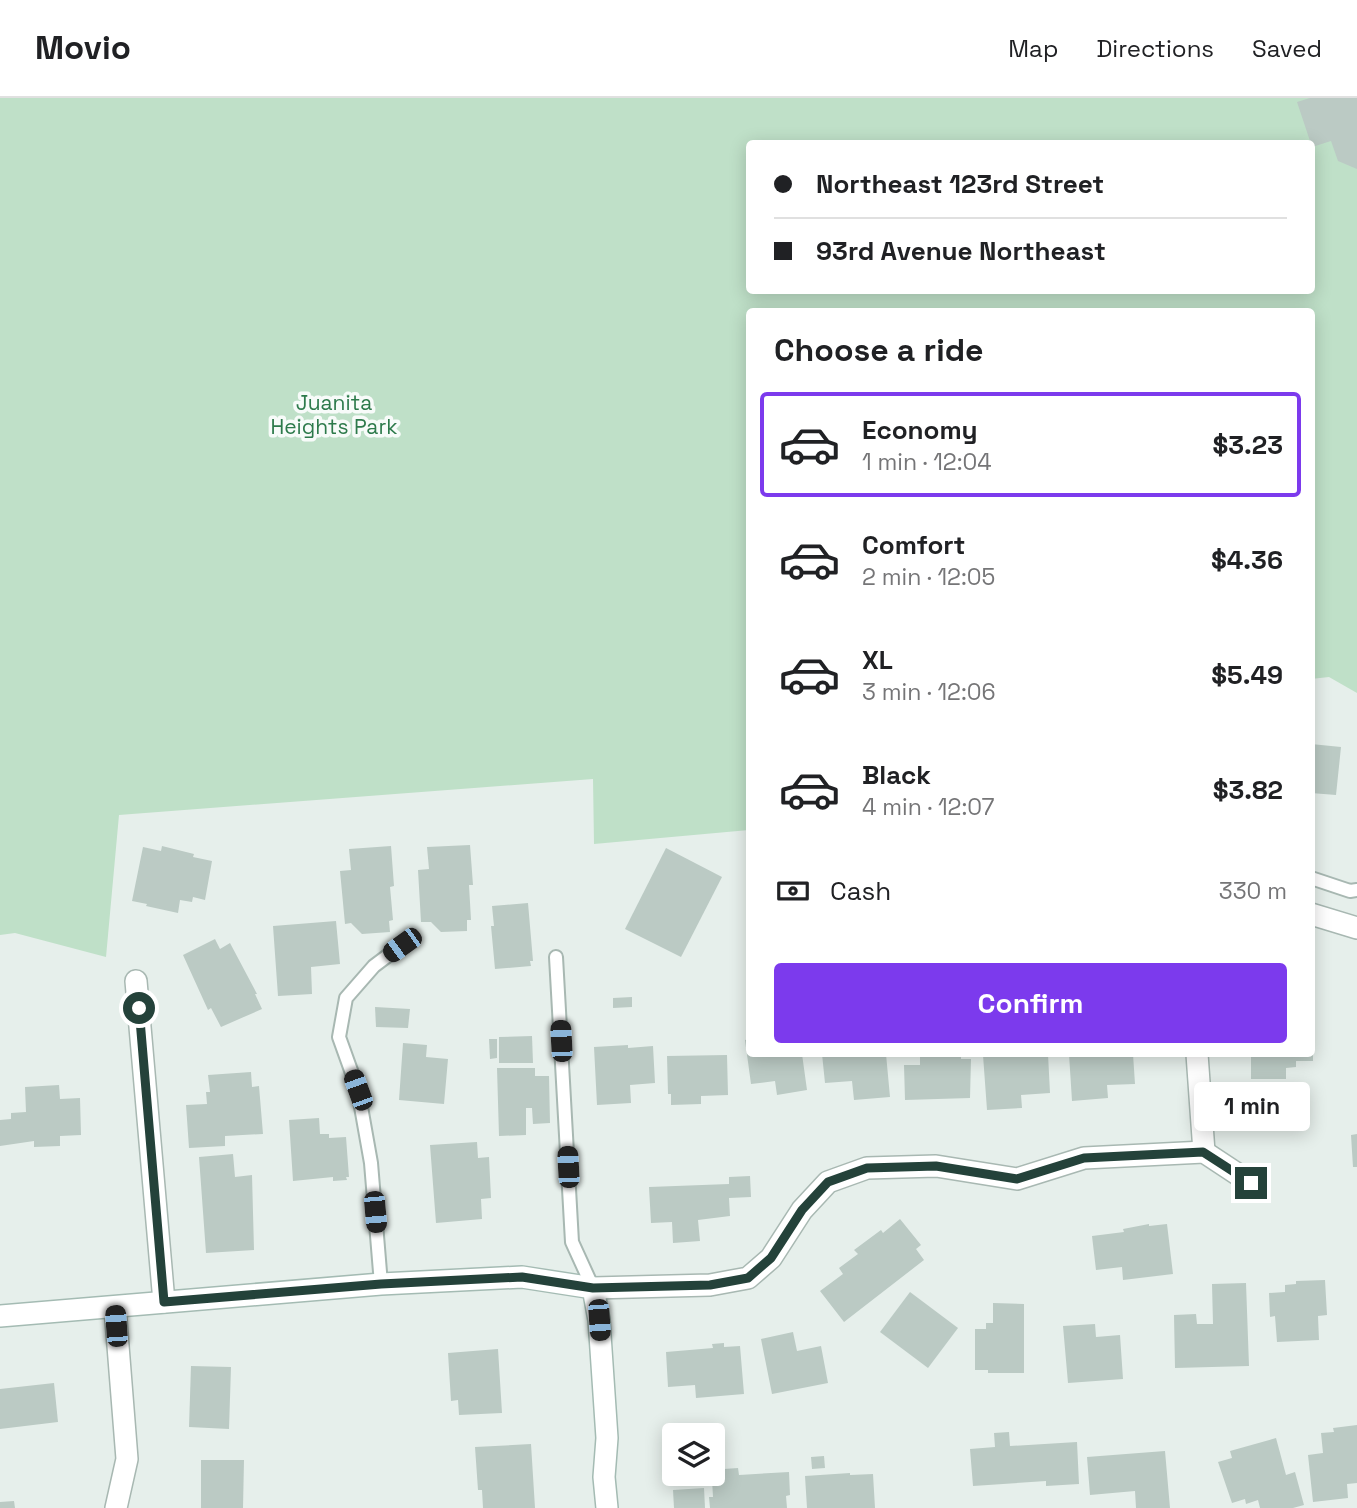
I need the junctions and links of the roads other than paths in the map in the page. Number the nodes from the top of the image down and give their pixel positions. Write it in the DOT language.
graph roads {
  1 [pos="1315,879"];
  2 [pos="1357,890"];
  3 [pos="1315,916"];
  4 [pos="1357,928"];
  5 [pos="402,945"];
  6 [pos="556,957"];
  7 [pos="136,981"];
  8 [pos="1197,1057"];
  9 [pos="1203,1152"];
  10 [pos="1251,1183"];
  11 [pos="381,1284"];
  12 [pos="593,1288"];
  13 [pos="164,1302"];
  14 [pos="115,1308"];
  15 [pos="0,1316"];
  16 [pos="116,1508"];
  17 [pos="607,1508"];
  1 -- 2 [label="lane"];
  3 -- 4 [label="street"];
  5 -- 11 [label="lane"];
  6 -- 12 [label="lane"];
  7 -- 13 [label="street"];
  8 -- 9 [label="street"];
  9 -- 10 [label="street"];
  9 -- 12 [label="street"];
  11 -- 12 [label="street"];
  11 -- 13 [label="street"];
  12 -- 17 [label="street"];
  13 -- 14 [label="street"];
  14 -- 15 [label="street"];
  14 -- 16 [label="street"];
}
